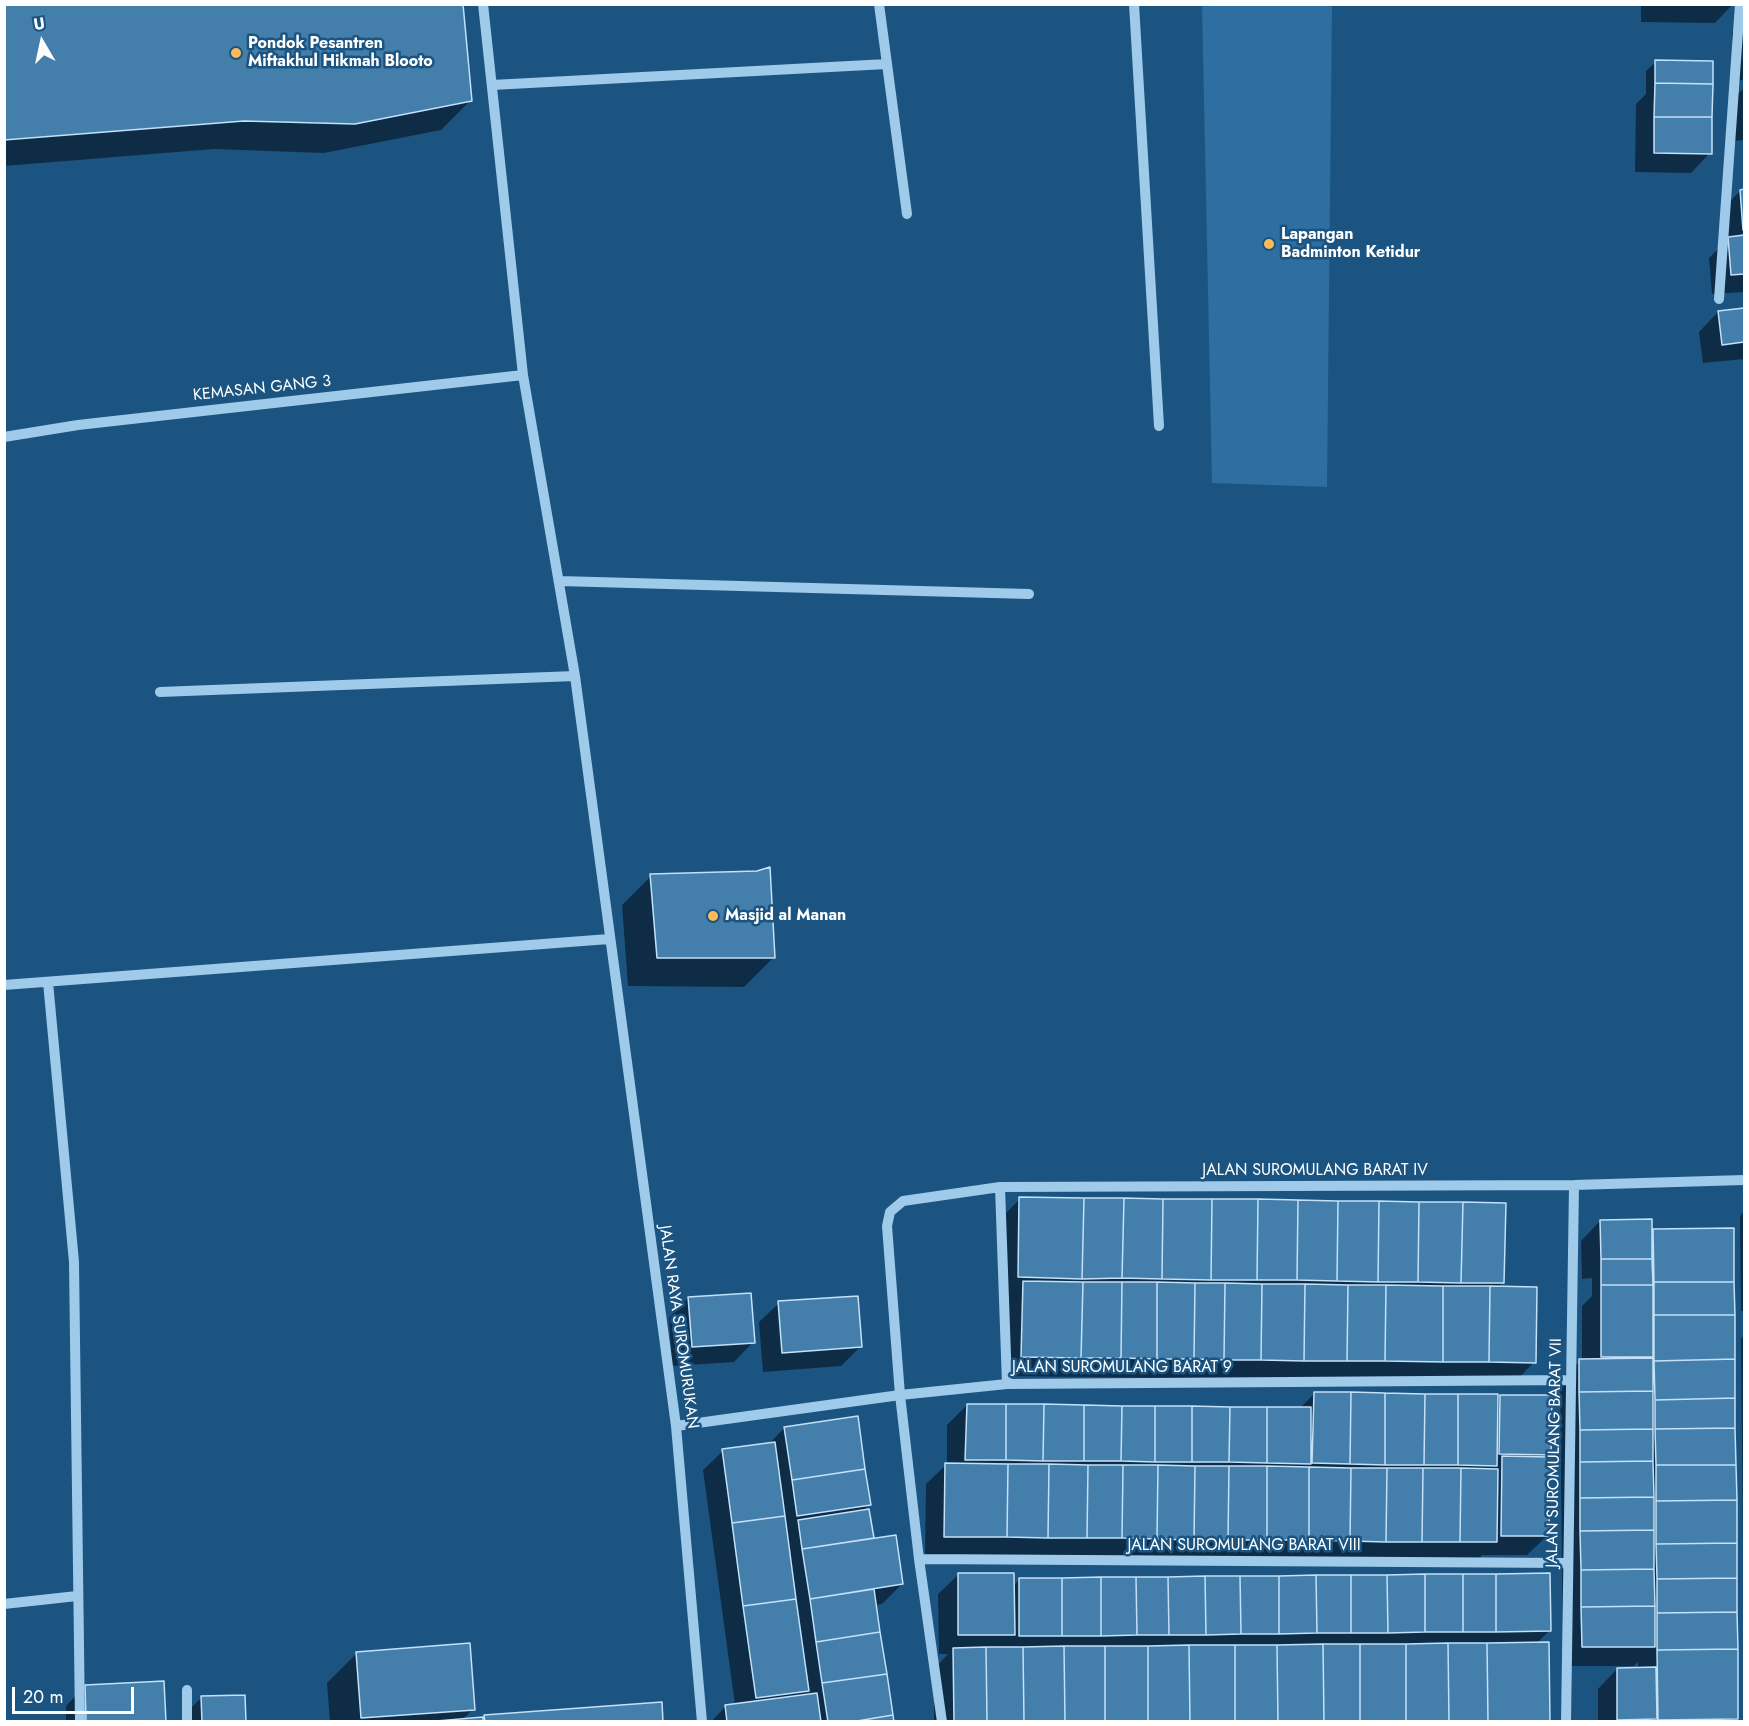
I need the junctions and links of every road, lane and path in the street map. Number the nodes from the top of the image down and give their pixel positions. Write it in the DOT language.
graph roads {
  1 [pos="483,4"];
  2 [pos="879,4"];
  3 [pos="1134,4"];
  4 [pos="1740,4"];
  5 [pos="887,64"];
  6 [pos="492,85"];
  7 [pos="907,214"];
  8 [pos="1719,299"];
  9 [pos="523,375"];
  10 [pos="1159,426"];
  11 [pos="4,437"];
  12 [pos="560,581"];
  13 [pos="1029,594"];
  14 [pos="575,676"];
  15 [pos="160,692"];
  16 [pos="609,939"];
  17 [pos="48,982"];
  18 [pos="4,985"];
  19 [pos="1744,1180"];
  20 [pos="1574,1185"];
  21 [pos="1000,1187"];
  22 [pos="1571,1380"];
  23 [pos="1007,1384"];
  24 [pos="900,1395"];
  25 [pos="676,1425"];
  26 [pos="919,1559"];
  27 [pos="1568,1563"];
  28 [pos="77,1596"];
  29 [pos="4,1604"];
  30 [pos="188,1690"];
  31 [pos="80,1722"];
  32 [pos="187,1722"];
  33 [pos="702,1722"];
  34 [pos="942,1722"];
  35 [pos="1566,1722"];
  1 -- 6 [label="street, JALAN RAYA SUROMURUKAN"];
  2 -- 5 [label="street"];
  3 -- 10 [label="street"];
  4 -- 8 [label="street"];
  5 -- 6 [label="street"];
  5 -- 7 [label="street"];
  6 -- 9 [label="street, JALAN RAYA SUROMURUKAN"];
  9 -- 11 [label="street, KEMASAN GANG 3"];
  9 -- 12 [label="street, JALAN RAYA SUROMURUKAN"];
  12 -- 13 [label="street"];
  12 -- 14 [label="street, JALAN RAYA SUROMURUKAN"];
  14 -- 15 [label="street"];
  14 -- 16 [label="street, JALAN RAYA SUROMURUKAN"];
  16 -- 17 [label="street"];
  16 -- 25 [label="street, JALAN RAYA SUROMURUKAN"];
  17 -- 18 [label="street"];
  17 -- 28 [label="street"];
  19 -- 20 [label="street, JALAN SUROMULANG BARAT IV"];
  20 -- 21 [label="street, JALAN SUROMULANG BARAT IV"];
  20 -- 22 [label="street, JALAN SUROMULANG BARAT VII"];
  21 -- 23 [label="street"];
  21 -- 24 [label="street, JALAN SUROMULANG BARAT IV"];
  22 -- 23 [label="street, JALAN SUROMULANG BARAT 9"];
  22 -- 27 [label="street, JALAN SUROMULANG BARAT VII"];
  23 -- 24 [label="street, JALAN SUROMULANG BARAT 9"];
  24 -- 25 [label="street, JALAN SUROMULANG BARAT 9"];
  24 -- 26 [label="street"];
  25 -- 33 [label="street, JALAN RAYA SUROMURUKAN"];
  26 -- 27 [label="street, JALAN SUROMULANG BARAT VIII"];
  26 -- 34 [label="street"];
  27 -- 35 [label="street, JALAN SUROMULANG BARAT VII"];
  28 -- 29 [label="street"];
  28 -- 31 [label="street"];
  30 -- 32 [label="street"];
}
